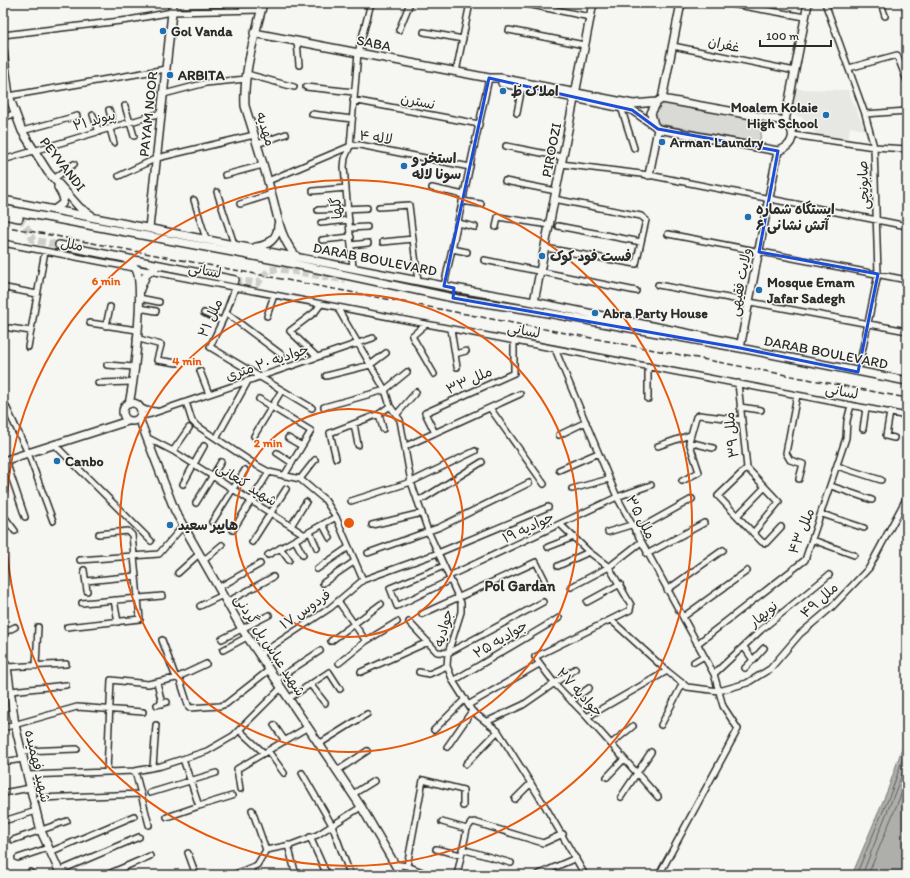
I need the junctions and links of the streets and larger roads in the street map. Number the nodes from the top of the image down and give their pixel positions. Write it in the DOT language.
graph roads {
  1 [pos="173,3"];
  2 [pos="363,3"];
  3 [pos="410,3"];
  4 [pos="470,3"];
  5 [pos="522,3"];
  6 [pos="592,3"];
  7 [pos="681,3"];
  8 [pos="726,3"];
  9 [pos="808,3"];
  10 [pos="825,3"];
  11 [pos="881,3"];
  12 [pos="371,4"];
  13 [pos="262,6"];
  14 [pos="172,12"];
  15 [pos="885,16"];
  16 [pos="590,17"];
  17 [pos="805,17"];
  18 [pos="399,30"];
  19 [pos="509,30"];
  20 [pos="424,32"];
  21 [pos="254,33"];
  22 [pos="3,35"];
  23 [pos="463,39"];
  24 [pos="297,41"];
  25 [pos="584,45"];
  26 [pos="673,46"];
  27 [pos="3,50"];
  28 [pos="358,53"];
  29 [pos="299,64"];
  30 [pos="848,68"];
  31 [pos="166,69"];
  32 [pos="795,71"];
  33 [pos="456,72"];
  34 [pos="246,76"];
  35 [pos="489,78"];
  36 [pos="907,81"];
  37 [pos="294,87"];
  38 [pos="306,87"];
  39 [pos="522,87"];
  40 [pos="7,92"];
  41 [pos="354,92"];
  42 [pos="164,94"];
  43 [pos="575,95"];
  44 [pos="354,100"];
  45 [pos="659,101"];
  46 [pos="125,106"];
  47 [pos="621,107"];
  48 [pos="109,110"];
  49 [pos="907,111"];
  50 [pos="517,113"];
  51 [pos="15,114"];
  52 [pos="162,114"];
  53 [pos="312,114"];
  54 [pos="865,114"];
  55 [pos="93,115"];
  56 [pos="77,116"];
  57 [pos="3,117"];
  58 [pos="352,119"];
  59 [pos="785,121"];
  60 [pos="130,122"];
  61 [pos="479,124"];
  62 [pos="656,127"];
  63 [pos="112,128"];
  64 [pos="22,131"];
  65 [pos="99,132"];
  66 [pos="286,134"];
  67 [pos="793,134"];
  68 [pos="254,135"];
  69 [pos="134,136"];
  70 [pos="114,143"];
  71 [pos="257,144"];
  72 [pos="350,146"];
  73 [pos="506,146"];
  74 [pos="874,147"];
  75 [pos="634,148"];
  76 [pos="907,148"];
  77 [pos="34,150"];
  78 [pos="778,151"];
  79 [pos="157,158"];
  80 [pos="3,160"];
  81 [pos="562,160"];
  82 [pos="74,164"];
  83 [pos="263,165"];
  84 [pos="470,167"];
  85 [pos="48,172"];
  86 [pos="225,175"];
  87 [pos="649,175"];
  88 [pos="119,176"];
  89 [pos="55,178"];
  90 [pos="268,181"];
  91 [pos="504,181"];
  92 [pos="346,188"];
  93 [pos="432,188"];
  94 [pos="313,191"];
  95 [pos="556,191"];
  96 [pos="217,192"];
  97 [pos="272,194"];
  98 [pos="464,195"];
  99 [pos="72,198"];
  100 [pos="554,199"];
  101 [pos="769,199"];
  102 [pos="3,200"];
  103 [pos="194,200"];
  104 [pos="462,201"];
  105 [pos="62,204"];
  106 [pos="240,204"];
  107 [pos="481,204"];
  108 [pos="379,207"];
  109 [pos="367,208"];
  110 [pos="3,209"];
  111 [pos="348,209"];
  112 [pos="54,210"];
  113 [pos="318,210"];
  114 [pos="3,215"];
  115 [pos="20,218"];
  116 [pos="96,218"];
  117 [pos="349,220"];
  118 [pos="876,220"];
  119 [pos="278,221"];
  120 [pos="321,223"];
  121 [pos="458,223"];
  122 [pos="549,224"];
  123 [pos="558,226"];
  124 [pos="907,226"];
  125 [pos="367,227"];
  126 [pos="475,227"];
  127 [pos="496,227"];
  128 [pos="149,228"];
  129 [pos="350,228"];
  130 [pos="668,234"];
  131 [pos="350,237"];
  132 [pos="206,239"];
  133 [pos="322,240"];
  134 [pos="413,240"];
  135 [pos="383,242"];
  136 [pos="641,242"];
  137 [pos="3,243"];
  138 [pos="368,243"];
  139 [pos="234,244"];
  140 [pos="59,245"];
  141 [pos="351,245"];
  142 [pos="248,247"];
  143 [pos="545,248"];
  144 [pos="452,249"];
  145 [pos="45,251"];
  146 [pos="467,252"];
  147 [pos="759,252"];
  148 [pos="297,257"];
  149 [pos="127,260"];
  150 [pos="484,260"];
  151 [pos="158,266"];
  152 [pos="353,268"];
  153 [pos="136,269"];
  154 [pos="540,270"];
  155 [pos="150,271"];
  156 [pos="878,274"];
  157 [pos="345,280"];
  158 [pos="907,280"];
  159 [pos="418,281"];
  160 [pos="235,284"];
  161 [pos="389,284"];
  162 [pos="432,284"];
  163 [pos="444,286"];
  164 [pos="658,286"];
  165 [pos="6,288"];
  166 [pos="454,288"];
  167 [pos="140,289"];
  168 [pos="636,291"];
  169 [pos="430,293"];
  170 [pos="37,294"];
  171 [pos="274,295"];
  172 [pos="139,298"];
  173 [pos="453,298"];
  174 [pos="159,302"];
  175 [pos="534,302"];
  176 [pos="749,302"];
  177 [pos="321,304"];
  178 [pos="110,306"];
  179 [pos="337,307"];
  180 [pos="138,308"];
  181 [pos="156,311"];
  182 [pos="204,313"];
  183 [pos="226,313"];
  184 [pos="267,316"];
  185 [pos="222,321"];
  186 [pos="90,323"];
  187 [pos="426,324"];
  188 [pos="869,324"];
  189 [pos="106,326"];
  190 [pos="10,328"];
  191 [pos="451,329"];
  192 [pos="30,331"];
  193 [pos="907,331"];
  194 [pos="137,334"];
  195 [pos="373,338"];
  196 [pos="514,341"];
  197 [pos="358,343"];
  198 [pos="28,348"];
  199 [pos="555,348"];
  200 [pos="740,348"];
  201 [pos="466,351"];
  202 [pos="386,353"];
  203 [pos="455,354"];
  204 [pos="282,355"];
  205 [pos="317,357"];
  206 [pos="177,363"];
  207 [pos="107,365"];
  208 [pos="370,365"];
  209 [pos="648,366"];
  210 [pos="134,367"];
  211 [pos="457,367"];
  212 [pos="200,371"];
  213 [pos="407,372"];
  214 [pos="858,372"];
  215 [pos="434,374"];
  216 [pos="261,376"];
  217 [pos="326,376"];
  218 [pos="248,381"];
  219 [pos="907,381"];
  220 [pos="738,383"];
  221 [pos="98,384"];
  222 [pos="133,384"];
  223 [pos="282,390"];
  224 [pos="385,390"];
  225 [pos="416,392"];
  226 [pos="209,394"];
  227 [pos="520,394"];
  228 [pos="797,395"];
  229 [pos="259,399"];
  230 [pos="648,399"];
  231 [pos="3,400"];
  232 [pos="186,402"];
  233 [pos="129,404"];
  234 [pos="851,405"];
  235 [pos="139,406"];
  236 [pos="390,406"];
  237 [pos="272,407"];
  238 [pos="324,407"];
  239 [pos="740,407"];
  240 [pos="312,408"];
  241 [pos="490,408"];
  242 [pos="866,408"];
  243 [pos="161,410"];
  244 [pos="761,410"];
  245 [pos="122,412"];
  246 [pos="890,412"];
  247 [pos="379,414"];
  248 [pos="397,414"];
  249 [pos="907,416"];
  250 [pos="140,417"];
  251 [pos="741,420"];
  252 [pos="128,421"];
  253 [pos="586,422"];
  254 [pos="354,424"];
  255 [pos="106,428"];
  256 [pos="188,428"];
  257 [pos="383,429"];
  258 [pos="863,429"];
  259 [pos="435,433"];
  260 [pos="559,434"];
  261 [pos="690,435"];
  262 [pos="145,436"];
  263 [pos="254,436"];
  264 [pos="217,437"];
  265 [pos="288,438"];
  266 [pos="894,438"];
  267 [pos="689,442"];
  268 [pos="54,444"];
  269 [pos="358,445"];
  270 [pos="204,446"];
  271 [pos="302,446"];
  272 [pos="406,446"];
  273 [pos="658,446"];
  274 [pos="713,448"];
  275 [pos="173,451"];
  276 [pos="475,451"];
  277 [pos="28,453"];
  278 [pos="277,453"];
  279 [pos="598,453"];
  280 [pos="336,458"];
  281 [pos="315,460"];
  282 [pos="4,461"];
  283 [pos="221,462"];
  284 [pos="482,462"];
  285 [pos="292,463"];
  286 [pos="194,465"];
  287 [pos="838,466"];
  288 [pos="747,468"];
  289 [pos="245,470"];
  290 [pos="559,470"];
  291 [pos="268,472"];
  292 [pos="212,476"];
  293 [pos="284,476"];
  294 [pos="300,479"];
  295 [pos="609,479"];
  296 [pos="798,479"];
  297 [pos="881,480"];
  298 [pos="682,481"];
  299 [pos="411,482"];
  300 [pos="529,483"];
  301 [pos="183,484"];
  302 [pos="544,484"];
  303 [pos="651,485"];
  304 [pos="831,486"];
  305 [pos="765,487"];
  306 [pos="232,489"];
  307 [pos="286,489"];
  308 [pos="572,489"];
  309 [pos="617,498"];
  310 [pos="907,498"];
  311 [pos="692,499"];
  312 [pos="417,500"];
  313 [pos="872,500"];
  314 [pos="251,501"];
  315 [pos="351,501"];
  316 [pos="306,502"];
  317 [pos="196,503"];
  318 [pos="548,507"];
  319 [pos="270,513"];
  320 [pos="422,513"];
  321 [pos="822,514"];
  322 [pos="3,515"];
  323 [pos="737,516"];
  324 [pos="25,517"];
  325 [pos="336,517"];
  326 [pos="53,521"];
  327 [pos="212,522"];
  328 [pos="704,523"];
  329 [pos="323,525"];
  330 [pos="372,525"];
  331 [pos="561,525"];
  332 [pos="631,525"];
  333 [pos="183,526"];
  334 [pos="291,526"];
  335 [pos="781,527"];
  336 [pos="864,528"];
  337 [pos="233,530"];
  338 [pos="14,531"];
  339 [pos="635,531"];
  340 [pos="428,532"];
  341 [pos="608,532"];
  342 [pos="753,533"];
  343 [pos="99,534"];
  344 [pos="308,534"];
  345 [pos="574,537"];
  346 [pos="330,538"];
  347 [pos="295,540"];
  348 [pos="812,540"];
  349 [pos="151,541"];
  350 [pos="252,542"];
  351 [pos="641,542"];
  352 [pos="222,544"];
  353 [pos="349,547"];
  354 [pos="548,547"];
  355 [pos="280,548"];
  356 [pos="317,548"];
  357 [pos="723,550"];
  358 [pos="590,552"];
  359 [pos="368,553"];
  360 [pos="438,553"];
  361 [pos="647,554"];
  362 [pos="134,555"];
  363 [pos="268,555"];
  364 [pos="303,555"];
  365 [pos="854,555"];
  366 [pos="201,558"];
  367 [pos="80,560"];
  368 [pos="289,560"];
  369 [pos="355,561"];
  370 [pos="260,564"];
  371 [pos="444,566"];
  372 [pos="558,566"];
  373 [pos="609,567"];
  374 [pos="317,569"];
  375 [pos="84,570"];
  376 [pos="747,572"];
  377 [pos="178,573"];
  378 [pos="829,575"];
  379 [pos="136,576"];
  380 [pos="273,577"];
  381 [pos="450,578"];
  382 [pos="363,580"];
  383 [pos="545,580"];
  384 [pos="86,581"];
  385 [pos="323,584"];
  386 [pos="620,584"];
  387 [pos="571,587"];
  388 [pos="218,588"];
  389 [pos="667,590"];
  390 [pos="87,591"];
  391 [pos="162,596"];
  392 [pos="458,597"];
  393 [pos="138,598"];
  394 [pos="225,599"];
  395 [pos="114,600"];
  396 [pos="338,601"];
  397 [pos="543,602"];
  398 [pos="587,602"];
  399 [pos="82,603"];
  400 [pos="381,604"];
  401 [pos="200,606"];
  402 [pos="422,614"];
  403 [pos="269,615"];
  404 [pos="559,618"];
  405 [pos="682,618"];
  406 [pos="611,620"];
  407 [pos="118,622"];
  408 [pos="397,622"];
  409 [pos="409,622"];
  410 [pos="354,623"];
  411 [pos="15,627"];
  412 [pos="38,627"];
  413 [pos="67,627"];
  414 [pos="242,629"];
  415 [pos="3,633"];
  416 [pos="247,637"];
  417 [pos="222,639"];
  418 [pos="162,640"];
  419 [pos="331,641"];
  420 [pos="366,641"];
  421 [pos="428,642"];
  422 [pos="697,644"];
  423 [pos="744,647"];
  424 [pos="764,648"];
  425 [pos="224,650"];
  426 [pos="320,651"];
  427 [pos="448,653"];
  428 [pos="259,655"];
  429 [pos="704,656"];
  430 [pos="753,660"];
  431 [pos="4,662"];
  432 [pos="694,662"];
  433 [pos="339,663"];
  434 [pos="66,664"];
  435 [pos="206,664"];
  436 [pos="539,664"];
  437 [pos="36,666"];
  438 [pos="447,666"];
  439 [pos="746,668"];
  440 [pos="575,669"];
  441 [pos="269,670"];
  442 [pos="667,671"];
  443 [pos="361,672"];
  444 [pos="418,672"];
  445 [pos="714,674"];
  446 [pos="176,678"];
  447 [pos="276,680"];
  448 [pos="454,681"];
  449 [pos="157,682"];
  450 [pos="683,683"];
  451 [pos="310,684"];
  452 [pos="555,684"];
  453 [pos="66,685"];
  454 [pos="281,688"];
  455 [pos="589,688"];
  456 [pos="340,690"];
  457 [pos="11,691"];
  458 [pos="719,691"];
  459 [pos="288,699"];
  460 [pos="465,699"];
  461 [pos="571,701"];
  462 [pos="162,704"];
  463 [pos="325,704"];
  464 [pos="468,705"];
  465 [pos="110,710"];
  466 [pos="472,711"];
  467 [pos="143,712"];
  468 [pos="367,714"];
  469 [pos="587,717"];
  470 [pos="486,722"];
  471 [pos="16,725"];
  472 [pos="156,725"];
  473 [pos="274,725"];
  474 [pos="632,726"];
  475 [pos="661,726"];
  476 [pos="308,727"];
  477 [pos="3,728"];
  478 [pos="239,730"];
  479 [pos="434,730"];
  480 [pos="498,731"];
  481 [pos="285,740"];
  482 [pos="319,744"];
  483 [pos="611,744"];
  484 [pos="447,747"];
  485 [pos="78,749"];
  486 [pos="367,751"];
  487 [pos="266,752"];
  488 [pos="651,752"];
  489 [pos="23,755"];
  490 [pos="183,759"];
  491 [pos="624,759"];
  492 [pos="3,762"];
  493 [pos="466,764"];
  494 [pos="153,767"];
  495 [pos="135,771"];
  496 [pos="337,771"];
  497 [pos="106,772"];
  498 [pos="216,773"];
  499 [pos="284,773"];
  500 [pos="302,773"];
  501 [pos="636,773"];
  502 [pos="27,775"];
  503 [pos="607,777"];
  504 [pos="190,780"];
  505 [pos="374,781"];
  506 [pos="531,783"];
  507 [pos="30,788"];
  508 [pos="240,789"];
  509 [pos="3,793"];
  510 [pos="150,793"];
  511 [pos="141,794"];
  512 [pos="353,794"];
  513 [pos="232,796"];
  514 [pos="621,797"];
  515 [pos="658,797"];
  516 [pos="39,798"];
  517 [pos="515,800"];
  518 [pos="199,806"];
  519 [pos="463,806"];
  520 [pos="361,807"];
  521 [pos="252,810"];
  522 [pos="36,811"];
  523 [pos="134,816"];
  524 [pos="167,817"];
  525 [pos="7,820"];
  526 [pos="67,821"];
  527 [pos="442,822"];
  528 [pos="149,825"];
  529 [pos="332,825"];
  530 [pos="466,829"];
  531 [pos="41,831"];
  532 [pos="563,834"];
  533 [pos="139,837"];
  534 [pos="310,837"];
  535 [pos="13,840"];
  536 [pos="288,845"];
  537 [pos="436,849"];
  538 [pos="462,849"];
  539 [pos="49,850"];
  540 [pos="266,850"];
  541 [pos="188,853"];
  542 [pos="461,855"];
  543 [pos="150,856"];
  544 [pos="18,858"];
  545 [pos="576,858"];
  546 [pos="511,863"];
  547 [pos="394,864"];
  548 [pos="407,866"];
  549 [pos="250,868"];
  550 [pos="60,873"];
  551 [pos="350,874"];
  552 [pos="659,874"];
  553 [pos="106,875"];
  554 [pos="196,875"];
  555 [pos="234,875"];
  556 [pos="253,875"];
  557 [pos="296,875"];
  558 [pos="327,875"];
  559 [pos="401,875"];
  560 [pos="430,875"];
  561 [pos="457,875"];
  562 [pos="537,875"];
  563 [pos="585,875"];
  1 -- 14 [label="street, PAYAM NOOR"];
  2 -- 12 [label="street"];
  3 -- 18 [label="street"];
  4 -- 23 [label="street"];
  5 -- 16 [label="street"];
  6 -- 16 [label="street, PIROOZI"];
  7 -- 26 [label="street"];
  8 -- 17 [label="street"];
  9 -- 17 [label="street"];
  10 -- 30 [label="street, صابونچی"];
  11 -- 15 [label="street"];
  12 -- 28 [label="street, گلها"];
  13 -- 14 [label="street"];
  13 -- 21 [label="street, مهدیه"];
  14 -- 22 [label="street"];
  14 -- 31 [label="street, PAYAM NOOR"];
  16 -- 25 [label="street, PIROOZI"];
  17 -- 32 [label="street"];
  19 -- 25 [label="street"];
  20 -- 23 [label="street"];
  21 -- 24 [label="street, SABA"];
  21 -- 34 [label="street, مهدیه"];
  23 -- 33 [label="street"];
  24 -- 28 [label="street, SABA"];
  24 -- 29 [label="street"];
  25 -- 43 [label="street, PIROOZI"];
  26 -- 32 [label="street, غفران"];
  26 -- 45 [label="street"];
  27 -- 40 [label="street, PEYVANDI"];
  28 -- 33 [label="street, SABA"];
  28 -- 41 [label="street, گلها"];
  30 -- 36 [label="street"];
  30 -- 54 [label="street, صابونچی"];
  31 -- 40 [label="street"];
  31 -- 42 [label="street, PAYAM NOOR"];
  32 -- 59 [label="street"];
  33 -- 35 [label="street, SABA"];
  34 -- 37 [label="street"];
  34 -- 42 [label="street"];
  34 -- 68 [label="street, مهدیه"];
  35 -- 39 [label="street, SABA"];
  35 -- 43 [label="street, SABA"];
  35 -- 61 [label="street"];
  38 -- 41 [label="street"];
  39 -- 43 [label="street, SABA"];
  39 -- 50 [label="street"];
  40 -- 51 [label="street, PEYVANDI"];
  41 -- 44 [label="street, گلها"];
  42 -- 52 [label="street, PAYAM NOOR"];
  43 -- 45 [label="street, SABA"];
  43 -- 47 [label="street, SABA"];
  43 -- 81 [label="street, PIROOZI"];
  44 -- 58 [label="street, گلها"];
  44 -- 61 [label="street, نسترن"];
  45 -- 59 [label="street, SABA"];
  45 -- 62 [label="street"];
  46 -- 60 [label="street"];
  47 -- 62 [label="street, SABA"];
  47 -- 75 [label="street"];
  48 -- 63 [label="street"];
  49 -- 54 [label="street"];
  51 -- 57 [label="street"];
  51 -- 64 [label="street, PEYVANDI"];
  52 -- 60 [label="street, پیوند ۲۱"];
  52 -- 79 [label="street, PAYAM NOOR"];
  53 -- 58 [label="street"];
  54 -- 74 [label="street, صابونچی"];
  55 -- 65 [label="street"];
  56 -- 64 [label="street"];
  58 -- 72 [label="street, گلها"];
  59 -- 67 [label="street"];
  60 -- 63 [label="street, پیوند ۲۱"];
  60 -- 69 [label="street"];
  61 -- 84 [label="street"];
  62 -- 78 [label="street"];
  62 -- 87 [label="street"];
  63 -- 65 [label="street, پیوند ۲۱"];
  63 -- 70 [label="street"];
  64 -- 77 [label="street, PEYVANDI"];
  65 -- 77 [label="street, پیوند ۲۱"];
  66 -- 71 [label="street"];
  67 -- 74 [label="street"];
  67 -- 78 [label="street"];
  68 -- 71 [label="street, مهدیه"];
  68 -- 79 [label="street"];
  71 -- 83 [label="street, مهدیه"];
  72 -- 84 [label="street, لاله ۴"];
  72 -- 90 [label="street"];
  72 -- 92 [label="street, گلها"];
  73 -- 81 [label="street"];
  74 -- 76 [label="street"];
  74 -- 118 [label="street, صابونچی"];
  77 -- 80 [label="street, پیوند ۲۱"];
  77 -- 85 [label="street, PEYVANDI"];
  78 -- 101 [label="street, ولایت فقیهی"];
  79 -- 88 [label="street"];
  79 -- 128 [label="street, PAYAM NOOR"];
  81 -- 87 [label="street"];
  81 -- 95 [label="street, PIROOZI"];
  82 -- 89 [label="street"];
  83 -- 86 [label="street"];
  83 -- 90 [label="street, مهدیه"];
  84 -- 98 [label="street"];
  85 -- 89 [label="street, PEYVANDI"];
  85 -- 105 [label="street"];
  87 -- 101 [label="street"];
  89 -- 99 [label="street, PEYVANDI"];
  90 -- 97 [label="street, مهدیه"];
  91 -- 95 [label="street"];
  92 -- 94 [label="street"];
  92 -- 111 [label="street, گلها"];
  93 -- 98 [label="street"];
  95 -- 100 [label="street, PIROOZI"];
  96 -- 139 [label="street"];
  97 -- 106 [label="street"];
  97 -- 119 [label="street, مهدیه"];
  98 -- 104 [label="street"];
  99 -- 105 [label="street"];
  99 -- 116 [label="street, PEYVANDI"];
  100 -- 122 [label="street, PIROOZI"];
  100 -- 136 [label="street"];
  101 -- 118 [label="street"];
  101 -- 147 [label="street, ولایت فقیهی"];
  102 -- 112 [label="street, DARAB BOULEVARD"];
  103 -- 132 [label="street"];
  104 -- 107 [label="street"];
  104 -- 121 [label="street"];
  105 -- 112 [label="street"];
  108 -- 134 [label="street"];
  109 -- 111 [label="street"];
  110 -- 161 [label="street, DARAB BOULEVARD"];
  111 -- 113 [label="street"];
  111 -- 117 [label="street, گلها"];
  112 -- 116 [label="street, DARAB BOULEVARD"];
  114 -- 115 [label="street"];
  116 -- 128 [label="street, DARAB BOULEVARD"];
  117 -- 120 [label="street"];
  117 -- 129 [label="street, گلها"];
  118 -- 124 [label="street"];
  118 -- 156 [label="street, صابونچی"];
  119 -- 142 [label="street"];
  119 -- 148 [label="street, مهدیه"];
  121 -- 126 [label="street"];
  121 -- 144 [label="street"];
  122 -- 127 [label="street"];
  122 -- 143 [label="street, PIROOZI"];
  123 -- 136 [label="street"];
  125 -- 129 [label="street"];
  128 -- 132 [label="street, DARAB BOULEVARD"];
  129 -- 131 [label="street, گلها"];
  130 -- 147 [label="street"];
  131 -- 133 [label="street"];
  131 -- 141 [label="street, گلها"];
  132 -- 139 [label="street, DARAB BOULEVARD"];
  134 -- 135 [label="street"];
  134 -- 159 [label="street"];
  136 -- 143 [label="street"];
  137 -- 145 [label="street, ملل"];
  138 -- 141 [label="street"];
  139 -- 142 [label="street, DARAB BOULEVARD"];
  140 -- 149 [label="street"];
  141 -- 152 [label="street, گلها"];
  142 -- 148 [label="street, DARAB BOULEVARD"];
  143 -- 154 [label="street, PIROOZI"];
  144 -- 146 [label="street"];
  144 -- 163 [label="street"];
  145 -- 153 [label="street, ملل"];
  145 -- 170 [label="street"];
  147 -- 156 [label="street"];
  147 -- 176 [label="street, ولایت فقیهی"];
  148 -- 152 [label="street, DARAB BOULEVARD"];
  149 -- 151 [label="street"];
  149 -- 153 [label="street"];
  150 -- 154 [label="street"];
  151 -- 155 [label="street"];
  151 -- 160 [label="street"];
  152 -- 159 [label="street, DARAB BOULEVARD"];
  153 -- 155 [label="street, لسانی"];
  153 -- 167 [label="street"];
  154 -- 168 [label="street"];
  154 -- 175 [label="street, PIROOZI"];
  155 -- 160 [label="street, لسانی"];
  155 -- 167 [label="street"];
  156 -- 158 [label="street"];
  156 -- 188 [label="street, صابونچی"];
  157 -- 161 [label="street"];
  159 -- 162 [label="street, DARAB BOULEVARD"];
  160 -- 171 [label="street, لسانی"];
  160 -- 183 [label="street, ملل ۲۱"];
  161 -- 169 [label="street, DARAB BOULEVARD"];
  162 -- 163 [label="street, DARAB BOULEVARD"];
  162 -- 169 [label="street"];
  163 -- 166 [label="street, DARAB BOULEVARD"];
  164 -- 176 [label="street"];
  165 -- 170 [label="street"];
  166 -- 173 [label="street"];
  166 -- 175 [label="street, DARAB BOULEVARD"];
  167 -- 172 [label="street"];
  169 -- 173 [label="street, DARAB BOULEVARD"];
  170 -- 192 [label="street"];
  171 -- 177 [label="street, لسانی"];
  171 -- 184 [label="street"];
  172 -- 174 [label="street"];
  172 -- 180 [label="street"];
  173 -- 200 [label="street, DARAB BOULEVARD"];
  175 -- 200 [label="street, DARAB BOULEVARD"];
  176 -- 188 [label="street"];
  176 -- 200 [label="street, ولایت فقیهی"];
  177 -- 179 [label="street, لسانی"];
  177 -- 205 [label="street"];
  178 -- 189 [label="street"];
  179 -- 187 [label="street, لسانی"];
  179 -- 197 [label="street, جوادیه"];
  180 -- 181 [label="street"];
  180 -- 194 [label="street"];
  182 -- 185 [label="street"];
  183 -- 185 [label="street, ملل ۲۱"];
  183 -- 204 [label="street"];
  185 -- 216 [label="street, ملل ۲۱"];
  186 -- 189 [label="street"];
  187 -- 191 [label="street, لسانی"];
  187 -- 215 [label="street"];
  188 -- 193 [label="street"];
  188 -- 214 [label="street, صابونچی"];
  189 -- 194 [label="street"];
  190 -- 192 [label="street"];
  191 -- 196 [label="street, لسانی"];
  191 -- 203 [label="street"];
  192 -- 198 [label="street"];
  194 -- 206 [label="street"];
  194 -- 210 [label="street"];
  195 -- 197 [label="street, جوادیه ۲۰ متری"];
  196 -- 199 [label="street, لسانی"];
  196 -- 259 [label="street, ملل ۳۳"];
  197 -- 205 [label="street, جوادیه ۲۰ متری"];
  197 -- 208 [label="street, جوادیه"];
  199 -- 209 [label="street, لسانی"];
  199 -- 253 [label="street, ملل ۳۵"];
  200 -- 214 [label="street, DARAB BOULEVARD"];
  201 -- 203 [label="street"];
  202 -- 208 [label="street"];
  203 -- 211 [label="street"];
  205 -- 216 [label="street, جوادیه ۲۰ متری"];
  207 -- 210 [label="street"];
  208 -- 217 [label="street"];
  208 -- 224 [label="street, جوادیه"];
  209 -- 220 [label="street, لسانی"];
  209 -- 230 [label="street"];
  210 -- 222 [label="street"];
  212 -- 226 [label="street"];
  213 -- 224 [label="street"];
  214 -- 219 [label="street, DARAB BOULEVARD"];
  216 -- 218 [label="street, جوادیه ۲۰ متری"];
  216 -- 223 [label="street"];
  218 -- 226 [label="street, جوادیه ۲۰ متری"];
  218 -- 264 [label="street"];
  220 -- 228 [label="street, لسانی"];
  220 -- 239 [label="street, ملل ۳۹"];
  221 -- 222 [label="street"];
  222 -- 233 [label="street"];
  222 -- 235 [label="street"];
  223 -- 237 [label="street"];
  223 -- 240 [label="street"];
  224 -- 236 [label="street, جوادیه"];
  224 -- 238 [label="street"];
  225 -- 248 [label="street"];
  226 -- 232 [label="street, جوادیه ۲۰ متری"];
  227 -- 241 [label="street"];
  228 -- 234 [label="street, لسانی"];
  228 -- 296 [label="street"];
  229 -- 237 [label="street"];
  231 -- 277 [label="street"];
  232 -- 243 [label="street, جوادیه ۲۰ متری"];
  232 -- 264 [label="street"];
  233 -- 235 [label="street"];
  233 -- 245 [label="street"];
  234 -- 242 [label="street, لسانی"];
  234 -- 287 [label="street, ملل ۴۳"];
  235 -- 243 [label="street"];
  235 -- 250 [label="street"];
  236 -- 247 [label="street"];
  236 -- 248 [label="street, جوادیه"];
  237 -- 263 [label="street"];
  237 -- 271 [label="street"];
  239 -- 244 [label="street"];
  239 -- 251 [label="street, ملل ۳۹"];
  241 -- 259 [label="street"];
  241 -- 302 [label="street"];
  242 -- 246 [label="street, لسانی"];
  242 -- 258 [label="street"];
  243 -- 250 [label="street, جوادیه ۲۰ متری"];
  245 -- 252 [label="street"];
  245 -- 255 [label="street"];
  246 -- 249 [label="street, لسانی"];
  246 -- 266 [label="street"];
  247 -- 254 [label="street"];
  247 -- 257 [label="street"];
  248 -- 272 [label="street, جوادیه"];
  250 -- 252 [label="street"];
  250 -- 262 [label="street, شهید عباس پل گردنی"];
  251 -- 261 [label="street"];
  251 -- 288 [label="street, ملل ۳۹"];
  252 -- 255 [label="street"];
  253 -- 260 [label="street"];
  253 -- 279 [label="street, ملل ۳۵"];
  254 -- 269 [label="street"];
  254 -- 280 [label="street"];
  255 -- 268 [label="street"];
  256 -- 275 [label="street"];
  259 -- 272 [label="street"];
  261 -- 267 [label="street"];
  261 -- 273 [label="street"];
  262 -- 275 [label="street, شهید کنعانی"];
  262 -- 333 [label="street, شهید عباس پل گردنی"];
  264 -- 291 [label="street"];
  265 -- 271 [label="street"];
  267 -- 274 [label="street"];
  267 -- 298 [label="street"];
  268 -- 277 [label="street"];
  268 -- 349 [label="street"];
  270 -- 286 [label="street"];
  271 -- 285 [label="street"];
  272 -- 299 [label="street, جوادیه"];
  275 -- 286 [label="street, شهید کنعانی"];
  276 -- 299 [label="street"];
  277 -- 282 [label="street"];
  277 -- 326 [label="street"];
  278 -- 285 [label="street"];
  279 -- 290 [label="street"];
  279 -- 295 [label="street, ملل ۳۵"];
  281 -- 294 [label="street"];
  282 -- 324 [label="street"];
  283 -- 292 [label="street"];
  284 -- 312 [label="street"];
  285 -- 293 [label="street"];
  286 -- 292 [label="street, شهید کنعانی"];
  286 -- 301 [label="street"];
  287 -- 297 [label="street"];
  287 -- 304 [label="street, ملل ۴۳"];
  288 -- 305 [label="street, ملل ۳۹"];
  288 -- 323 [label="street"];
  289 -- 306 [label="street"];
  291 -- 293 [label="street"];
  291 -- 314 [label="street"];
  292 -- 306 [label="street, شهید کنعانی"];
  292 -- 317 [label="street"];
  293 -- 294 [label="street"];
  294 -- 325 [label="street"];
  295 -- 308 [label="street"];
  295 -- 309 [label="street, ملل ۳۵"];
  299 -- 312 [label="street, جوادیه"];
  299 -- 315 [label="street"];
  300 -- 340 [label="street"];
  303 -- 309 [label="street, جوادیه ۱۹"];
  304 -- 313 [label="street"];
  304 -- 321 [label="street, ملل ۴۳"];
  305 -- 323 [label="street"];
  305 -- 342 [label="street, ملل ۳۹"];
  306 -- 314 [label="street, شهید کنعانی"];
  306 -- 327 [label="street"];
  307 -- 319 [label="street"];
  309 -- 331 [label="street, جوادیه ۱۹"];
  309 -- 332 [label="street, ملل ۳۵"];
  310 -- 458 [label="street, ملل ۴۹"];
  311 -- 339 [label="street"];
  312 -- 320 [label="street, جوادیه"];
  314 -- 319 [label="street, شهید کنعانی"];
  314 -- 337 [label="street"];
  316 -- 334 [label="street"];
  318 -- 360 [label="street"];
  319 -- 334 [label="street, شهید کنعانی"];
  319 -- 350 [label="street"];
  320 -- 330 [label="street"];
  320 -- 340 [label="street, جوادیه"];
  321 -- 336 [label="street"];
  321 -- 348 [label="street, ملل ۴۳"];
  322 -- 338 [label="street"];
  323 -- 342 [label="street"];
  325 -- 329 [label="street"];
  325 -- 353 [label="street"];
  328 -- 361 [label="street"];
  329 -- 344 [label="street"];
  329 -- 346 [label="street"];
  331 -- 345 [label="street"];
  331 -- 381 [label="street, جوادیه ۱۹"];
  332 -- 339 [label="street, ملل ۳۵"];
  332 -- 341 [label="street"];
  333 -- 362 [label="street"];
  333 -- 366 [label="street, شهید عباس پل گردنی"];
  334 -- 344 [label="street, شهید کنعانی"];
  335 -- 342 [label="street"];
  339 -- 351 [label="street, ملل ۳۵"];
  340 -- 359 [label="street"];
  340 -- 360 [label="street, جوادیه"];
  343 -- 362 [label="street"];
  344 -- 347 [label="street"];
  344 -- 356 [label="street"];
  345 -- 354 [label="street"];
  345 -- 358 [label="street"];
  347 -- 355 [label="street"];
  347 -- 364 [label="street"];
  348 -- 365 [label="street"];
  348 -- 422 [label="street, ملل ۴۳"];
  351 -- 361 [label="street, ملل ۳۵"];
  351 -- 373 [label="street"];
  352 -- 366 [label="street"];
  353 -- 369 [label="street"];
  353 -- 374 [label="street"];
  355 -- 363 [label="street"];
  355 -- 368 [label="street"];
  357 -- 389 [label="street"];
  358 -- 372 [label="street"];
  358 -- 373 [label="street"];
  360 -- 371 [label="street, جوادیه"];
  360 -- 382 [label="street"];
  361 -- 389 [label="street, ملل ۳۵"];
  362 -- 367 [label="street"];
  362 -- 379 [label="street"];
  366 -- 377 [label="street"];
  366 -- 388 [label="street, شهید عباس پل گردنی"];
  369 -- 382 [label="street"];
  369 -- 385 [label="street"];
  370 -- 388 [label="street"];
  371 -- 381 [label="street, جوادیه"];
  371 -- 381 [label="street, جوادیه ۱۹"];
  373 -- 386 [label="street"];
  373 -- 387 [label="street"];
  375 -- 384 [label="street"];
  376 -- 405 [label="street"];
  378 -- 423 [label="street, نوبهار"];
  379 -- 384 [label="street"];
  379 -- 393 [label="street"];
  380 -- 394 [label="street"];
  381 -- 392 [label="street, جوادیه"];
  382 -- 396 [label="street, فردوس ۱۷"];
  383 -- 392 [label="street"];
  384 -- 390 [label="street"];
  386 -- 398 [label="street"];
  386 -- 406 [label="street"];
  388 -- 394 [label="street, شهید عباس پل گردنی"];
  389 -- 405 [label="street, ملل ۳۵"];
  391 -- 393 [label="street"];
  392 -- 402 [label="street"];
  392 -- 427 [label="street, جوادیه"];
  393 -- 395 [label="street"];
  393 -- 407 [label="street"];
  394 -- 401 [label="street"];
  394 -- 414 [label="street, شهید عباس پل گردنی"];
  395 -- 399 [label="street"];
  395 -- 407 [label="street"];
  396 -- 410 [label="street"];
  396 -- 428 [label="street, فردوس ۱۷"];
  397 -- 427 [label="street"];
  400 -- 410 [label="street"];
  403 -- 414 [label="street"];
  404 -- 448 [label="street, جوادیه ۲۵"];
  405 -- 422 [label="street, ملل ۳۵"];
  406 -- 436 [label="street"];
  406 -- 442 [label="street"];
  407 -- 413 [label="street"];
  408 -- 420 [label="street"];
  409 -- 421 [label="street"];
  410 -- 419 [label="street"];
  410 -- 420 [label="street"];
  411 -- 415 [label="street"];
  412 -- 437 [label="street"];
  414 -- 416 [label="street, شهید عباس پل گردنی"];
  414 -- 417 [label="street"];
  416 -- 425 [label="street"];
  416 -- 428 [label="street, شهید عباس پل گردنی"];
  418 -- 446 [label="street"];
  420 -- 433 [label="street"];
  421 -- 427 [label="street"];
  421 -- 443 [label="street"];
  422 -- 429 [label="street, ملل ۳۵"];
  423 -- 430 [label="street"];
  423 -- 445 [label="street, نوبهار"];
  424 -- 430 [label="street"];
  426 -- 447 [label="street"];
  427 -- 438 [label="street, جوادیه"];
  428 -- 441 [label="street, شهید عباس پل گردنی"];
  429 -- 432 [label="street"];
  429 -- 445 [label="street, ملل ۳۵"];
  430 -- 439 [label="street"];
  431 -- 437 [label="street"];
  431 -- 457 [label="street, شهید فهمیده"];
  434 -- 437 [label="street"];
  435 -- 446 [label="street"];
  436 -- 452 [label="street, جوادیه ۲۷"];
  436 -- 464 [label="street, جوادیه ۲۷"];
  438 -- 444 [label="street"];
  438 -- 448 [label="street, جوادیه"];
  440 -- 452 [label="street"];
  441 -- 446 [label="street"];
  441 -- 447 [label="street, شهید عباس پل گردنی"];
  442 -- 450 [label="street"];
  442 -- 469 [label="street"];
  445 -- 458 [label="street, ملل ۳۵"];
  446 -- 449 [label="street"];
  447 -- 454 [label="street, شهید عباس پل گردنی"];
  448 -- 460 [label="street, جوادیه"];
  449 -- 462 [label="street"];
  449 -- 465 [label="street"];
  450 -- 458 [label="street"];
  450 -- 475 [label="street"];
  451 -- 456 [label="street"];
  451 -- 459 [label="street"];
  451 -- 463 [label="street"];
  452 -- 461 [label="street, جوادیه ۲۷"];
  452 -- 470 [label="street"];
  453 -- 457 [label="street"];
  454 -- 459 [label="street, شهید عباس پل گردنی"];
  454 -- 478 [label="street"];
  455 -- 461 [label="street"];
  457 -- 471 [label="street, شهید فهمیده"];
  458 -- 552 [label="street, ملل ۳۵"];
  459 -- 476 [label="street, شهید عباس پل گردنی"];
  460 -- 464 [label="street, جوادیه"];
  460 -- 479 [label="street"];
  461 -- 469 [label="street, جوادیه ۲۷"];
  464 -- 466 [label="street, جوادیه"];
  465 -- 467 [label="street"];
  465 -- 471 [label="street"];
  465 -- 497 [label="street"];
  466 -- 470 [label="street, جوادیه"];
  466 -- 484 [label="street"];
  468 -- 482 [label="street"];
  469 -- 483 [label="street, جوادیه ۲۷"];
  470 -- 480 [label="street, جوادیه"];
  471 -- 477 [label="street"];
  471 -- 489 [label="street, شهید فهمیده"];
  472 -- 494 [label="street"];
  473 -- 481 [label="street"];
  474 -- 483 [label="street"];
  476 -- 481 [label="street"];
  476 -- 482 [label="street, شهید عباس پل گردنی"];
  478 -- 487 [label="street"];
  478 -- 490 [label="street"];
  480 -- 493 [label="street"];
  480 -- 506 [label="street, جوادیه"];
  481 -- 487 [label="street"];
  482 -- 496 [label="street, شهید عباس پل گردنی"];
  483 -- 491 [label="street, جوادیه ۲۷"];
  485 -- 489 [label="street"];
  486 -- 496 [label="street"];
  487 -- 499 [label="street"];
  487 -- 508 [label="street"];
  488 -- 501 [label="street"];
  489 -- 492 [label="street"];
  489 -- 502 [label="street, شهید فهمیده"];
  490 -- 494 [label="street"];
  490 -- 504 [label="street"];
  491 -- 501 [label="street, جوادیه ۲۷"];
  491 -- 503 [label="street"];
  494 -- 495 [label="street"];
  495 -- 497 [label="street"];
  495 -- 511 [label="street"];
  496 -- 512 [label="street, شهید عباس پل گردنی"];
  497 -- 502 [label="street"];
  498 -- 504 [label="street"];
  500 -- 529 [label="street"];
  501 -- 514 [label="street"];
  501 -- 515 [label="street, جوادیه ۲۷"];
  502 -- 507 [label="street, شهید فهمیده"];
  504 -- 510 [label="street"];
  504 -- 518 [label="street"];
  505 -- 512 [label="street"];
  506 -- 517 [label="street"];
  506 -- 532 [label="street, جوادیه"];
  507 -- 509 [label="street"];
  507 -- 522 [label="street, شهید فهمیده"];
  511 -- 516 [label="street"];
  511 -- 528 [label="street"];
  512 -- 520 [label="street, شهید عباس پل گردنی"];
  513 -- 518 [label="street"];
  518 -- 524 [label="street"];
  519 -- 548 [label="street"];
  520 -- 529 [label="street"];
  520 -- 547 [label="street, شهید عباس پل گردنی"];
  521 -- 540 [label="street"];
  522 -- 525 [label="street"];
  522 -- 531 [label="street, شهید فهمیده"];
  523 -- 539 [label="street"];
  526 -- 531 [label="street"];
  527 -- 530 [label="street"];
  529 -- 534 [label="street"];
  529 -- 551 [label="street"];
  530 -- 532 [label="street"];
  530 -- 538 [label="street"];
  531 -- 535 [label="street"];
  531 -- 539 [label="street, شهید فهمیده"];
  532 -- 545 [label="street, جوادیه"];
  533 -- 550 [label="street"];
  534 -- 536 [label="street"];
  534 -- 558 [label="street"];
  536 -- 540 [label="street"];
  536 -- 557 [label="street"];
  537 -- 542 [label="street"];
  538 -- 542 [label="street"];
  538 -- 546 [label="street"];
  539 -- 544 [label="street"];
  539 -- 550 [label="street, شهید فهمیده"];
  540 -- 549 [label="street"];
  541 -- 554 [label="street"];
  542 -- 561 [label="street"];
  543 -- 553 [label="street"];
  545 -- 562 [label="street"];
  545 -- 563 [label="street, جوادیه"];
  547 -- 548 [label="street"];
  547 -- 559 [label="street, شهید عباس پل گردنی"];
  548 -- 560 [label="street"];
  549 -- 555 [label="street"];
  549 -- 556 [label="street"];
}
